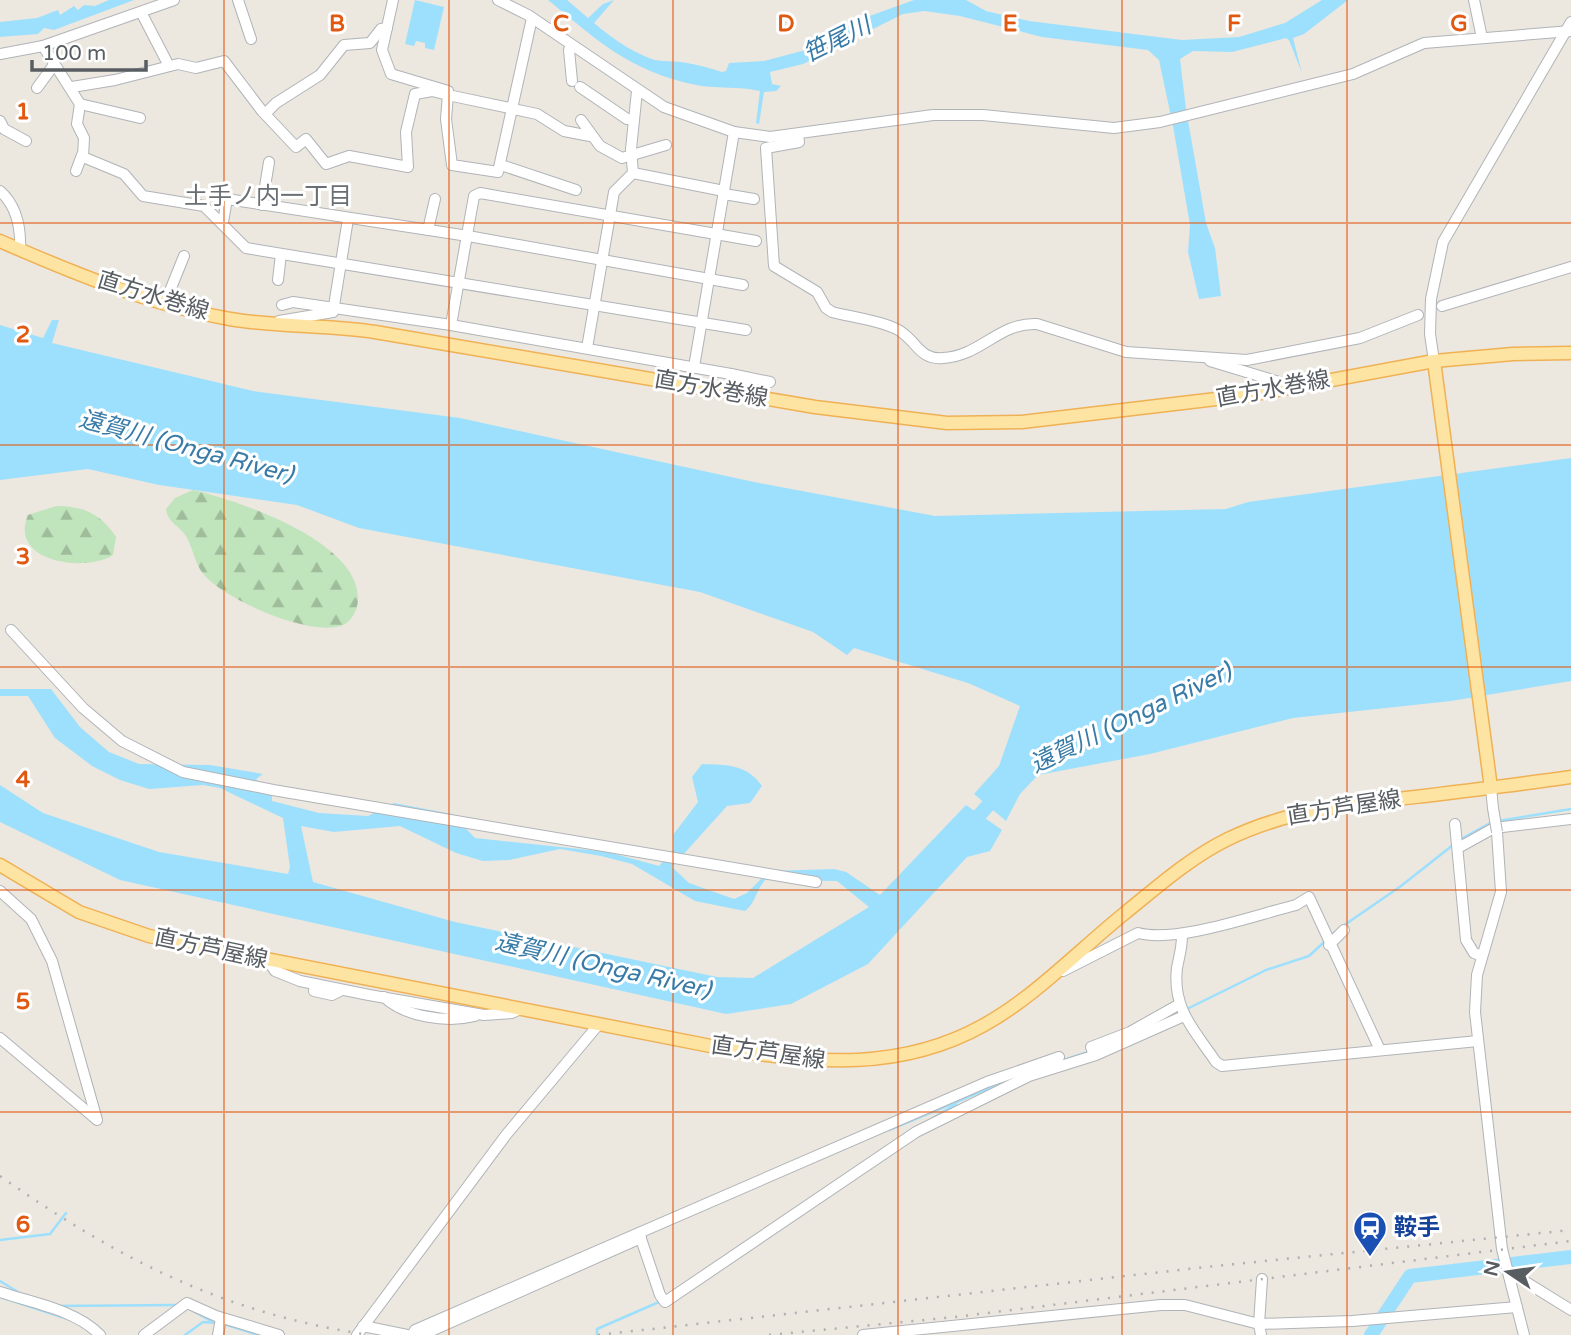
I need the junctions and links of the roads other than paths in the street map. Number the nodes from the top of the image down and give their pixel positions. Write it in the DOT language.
graph roads {
  1 [pos="174,0"];
  2 [pos="239,0"];
  3 [pos="393,0"];
  4 [pos="498,0"];
  5 [pos="1474,0"];
  6 [pos="141,12"];
  7 [pos="532,18"];
  8 [pos="387,28"];
  9 [pos="1570,28"];
  10 [pos="1482,38"];
  11 [pos="251,39"];
  12 [pos="43,46"];
  13 [pos="571,46"];
  14 [pos="0,54"];
  15 [pos="53,66"];
  16 [pos="169,66"];
  17 [pos="72,87"];
  18 [pos="37,88"];
  19 [pos="637,91"];
  20 [pos="448,95"];
  21 [pos="80,104"];
  22 [pos="511,109"];
  23 [pos="266,113"];
  24 [pos="140,118"];
  25 [pos="582,120"];
  26 [pos="634,120"];
  27 [pos="0,121"];
  28 [pos="734,132"];
  29 [pos="798,135"];
  30 [pos="590,136"];
  31 [pos="26,141"];
  32 [pos="666,145"];
  33 [pos="82,155"];
  34 [pos="631,157"];
  35 [pos="269,162"];
  36 [pos="500,165"];
  37 [pos="76,171"];
  38 [pos="633,173"];
  39 [pos="576,190"];
  40 [pos="0,191"];
  41 [pos="724,193"];
  42 [pos="435,199"];
  43 [pos="754,199"];
  44 [pos="262,205"];
  45 [pos="610,216"];
  46 [pos="348,219"];
  47 [pos="222,222"];
  48 [pos="428,230"];
  49 [pos="717,234"];
  50 [pos="468,236"];
  51 [pos="0,241"];
  52 [pos="756,241"];
  53 [pos="20,250"];
  54 [pos="281,254"];
  55 [pos="184,256"];
  56 [pos="603,260"];
  57 [pos="341,263"];
  58 [pos="1571,267"];
  59 [pos="709,279"];
  60 [pos="278,280"];
  61 [pos="458,282"];
  62 [pos="743,285"];
  63 [pos="165,303"];
  64 [pos="594,304"];
  65 [pos="282,305"];
  66 [pos="1443,306"];
  67 [pos="334,308"];
  68 [pos="1419,315"];
  69 [pos="271,322"];
  70 [pos="702,323"];
  71 [pos="451,326"];
  72 [pos="746,330"];
  73 [pos="587,348"];
  74 [pos="1571,353"];
  75 [pos="1203,358"];
  76 [pos="1434,365"];
  77 [pos="694,367"];
  78 [pos="731,374"];
  79 [pos="770,382"];
  80 [pos="1295,386"];
  81 [pos="764,398"];
  82 [pos="11,630"];
  83 [pos="1571,777"];
  84 [pos="1491,784"];
  85 [pos="1571,818"];
  86 [pos="1455,824"];
  87 [pos="1458,848"];
  88 [pos="0,865"];
  89 [pos="816,882"];
  90 [pos="0,891"];
  91 [pos="1344,930"];
  92 [pos="1182,936"];
  93 [pos="1327,942"];
  94 [pos="1482,956"];
  95 [pos="268,961"];
  96 [pos="1048,978"];
  97 [pos="520,1009"];
  98 [pos="1181,1011"];
  99 [pos="598,1024"];
  100 [pos="0,1038"];
  101 [pos="1478,1041"];
  102 [pos="1380,1050"];
  103 [pos="1059,1057"];
  104 [pos="1508,1271"];
  105 [pos="1262,1279"];
  106 [pos="0,1292"];
  107 [pos="1517,1307"];
  108 [pos="1571,1310"];
  109 [pos="221,1318"];
  110 [pos="1260,1330"];
  111 [pos="360,1331"];
  112 [pos="100,1335"];
  113 [pos="144,1335"];
  114 [pos="218,1335"];
  115 [pos="279,1335"];
  116 [pos="409,1335"];
  117 [pos="422,1335"];
  118 [pos="863,1335"];
  119 [pos="1524,1335"];
  1 -- 6 [label="street"];
  2 -- 11 [label="street"];
  3 -- 8 [label="street"];
  4 -- 7 [label="street"];
  5 -- 10 [label="street"];
  6 -- 12 [label="street"];
  6 -- 16 [label="street"];
  7 -- 13 [label="street"];
  7 -- 22 [label="street"];
  8 -- 20 [label="street"];
  8 -- 23 [label="street"];
  9 -- 10 [label="street"];
  9 -- 76 [label="street"];
  10 -- 29 [label="street"];
  12 -- 14 [label="street"];
  12 -- 15 [label="street"];
  13 -- 19 [label="street"];
  13 -- 26 [label="street"];
  15 -- 17 [label="street"];
  15 -- 18 [label="street"];
  16 -- 17 [label="street"];
  16 -- 23 [label="street"];
  17 -- 21 [label="street"];
  19 -- 26 [label="street"];
  19 -- 28 [label="street"];
  20 -- 22 [label="street"];
  20 -- 23 [label="street"];
  20 -- 36 [label="street"];
  21 -- 24 [label="street"];
  21 -- 33 [label="street"];
  22 -- 30 [label="street"];
  22 -- 36 [label="street"];
  25 -- 30 [label="street"];
  26 -- 34 [label="street"];
  27 -- 31 [label="street"];
  28 -- 29 [label="street"];
  28 -- 41 [label="street"];
  29 -- 75 [label="street"];
  30 -- 34 [label="street"];
  32 -- 34 [label="street"];
  33 -- 37 [label="street"];
  33 -- 47 [label="street"];
  34 -- 38 [label="street"];
  35 -- 44 [label="street"];
  36 -- 39 [label="street"];
  38 -- 41 [label="street"];
  38 -- 45 [label="street"];
  40 -- 53 [label="street"];
  41 -- 43 [label="street"];
  41 -- 49 [label="street"];
  42 -- 48 [label="street"];
  44 -- 46 [label="street"];
  44 -- 47 [label="street"];
  45 -- 49 [label="street"];
  45 -- 50 [label="street"];
  45 -- 56 [label="street"];
  46 -- 48 [label="street"];
  46 -- 57 [label="street"];
  47 -- 54 [label="street"];
  48 -- 50 [label="street"];
  49 -- 52 [label="street"];
  49 -- 59 [label="street"];
  50 -- 56 [label="street"];
  50 -- 61 [label="street"];
  51 -- 53 [label="main road, 直方水巻線"];
  53 -- 63 [label="main road, 直方水巻線"];
  54 -- 57 [label="street"];
  54 -- 60 [label="street"];
  55 -- 63 [label="street"];
  56 -- 59 [label="street"];
  56 -- 64 [label="street"];
  57 -- 61 [label="street"];
  57 -- 67 [label="street"];
  58 -- 66 [label="street"];
  59 -- 62 [label="street"];
  59 -- 70 [label="street"];
  61 -- 64 [label="street"];
  61 -- 71 [label="street"];
  63 -- 69 [label="main road, 直方水巻線"];
  64 -- 70 [label="street"];
  64 -- 73 [label="street"];
  65 -- 67 [label="street"];
  67 -- 69 [label="street"];
  67 -- 71 [label="street"];
  68 -- 75 [label="street"];
  69 -- 81 [label="main road, 直方水巻線"];
  70 -- 72 [label="street"];
  70 -- 77 [label="street"];
  71 -- 73 [label="street"];
  73 -- 77 [label="street"];
  74 -- 76 [label="main road, 直方水巻線"];
  75 -- 80 [label="street"];
  76 -- 80 [label="main road, 直方水巻線"];
  76 -- 84 [label="main road"];
  77 -- 78 [label="street"];
  78 -- 79 [label="street"];
  78 -- 81 [label="street"];
  80 -- 81 [label="main road, 直方水巻線"];
  82 -- 89 [label="street"];
  83 -- 84 [label="main road, 直方芦屋線"];
  84 -- 94 [label="street, bridge"];
  84 -- 96 [label="main road, 直方芦屋線"];
  85 -- 87 [label="street"];
  86 -- 87 [label="street"];
  87 -- 94 [label="street"];
  88 -- 95 [label="main road, 直方芦屋線"];
  90 -- 100 [label="street"];
  91 -- 93 [label="street"];
  92 -- 93 [label="street"];
  92 -- 96 [label="street"];
  92 -- 98 [label="street"];
  93 -- 102 [label="street"];
  94 -- 101 [label="street"];
  95 -- 97 [label="main road, 直方芦屋線"];
  95 -- 97 [label="street"];
  96 -- 99 [label="main road, 直方芦屋線"];
  97 -- 99 [label="main road, 直方芦屋線"];
  98 -- 102 [label="street"];
  98 -- 117 [label="street"];
  99 -- 111 [label="street"];
  101 -- 102 [label="street"];
  101 -- 104 [label="street"];
  103 -- 116 [label="street"];
  104 -- 107 [label="street"];
  104 -- 108 [label="street"];
  105 -- 110 [label="street"];
  106 -- 112 [label="street"];
  107 -- 110 [label="street"];
  107 -- 119 [label="street"];
  109 -- 113 [label="street"];
  109 -- 114 [label="street"];
  109 -- 115 [label="street"];
  110 -- 118 [label="street"];
  111 -- 116 [label="street"];
}
